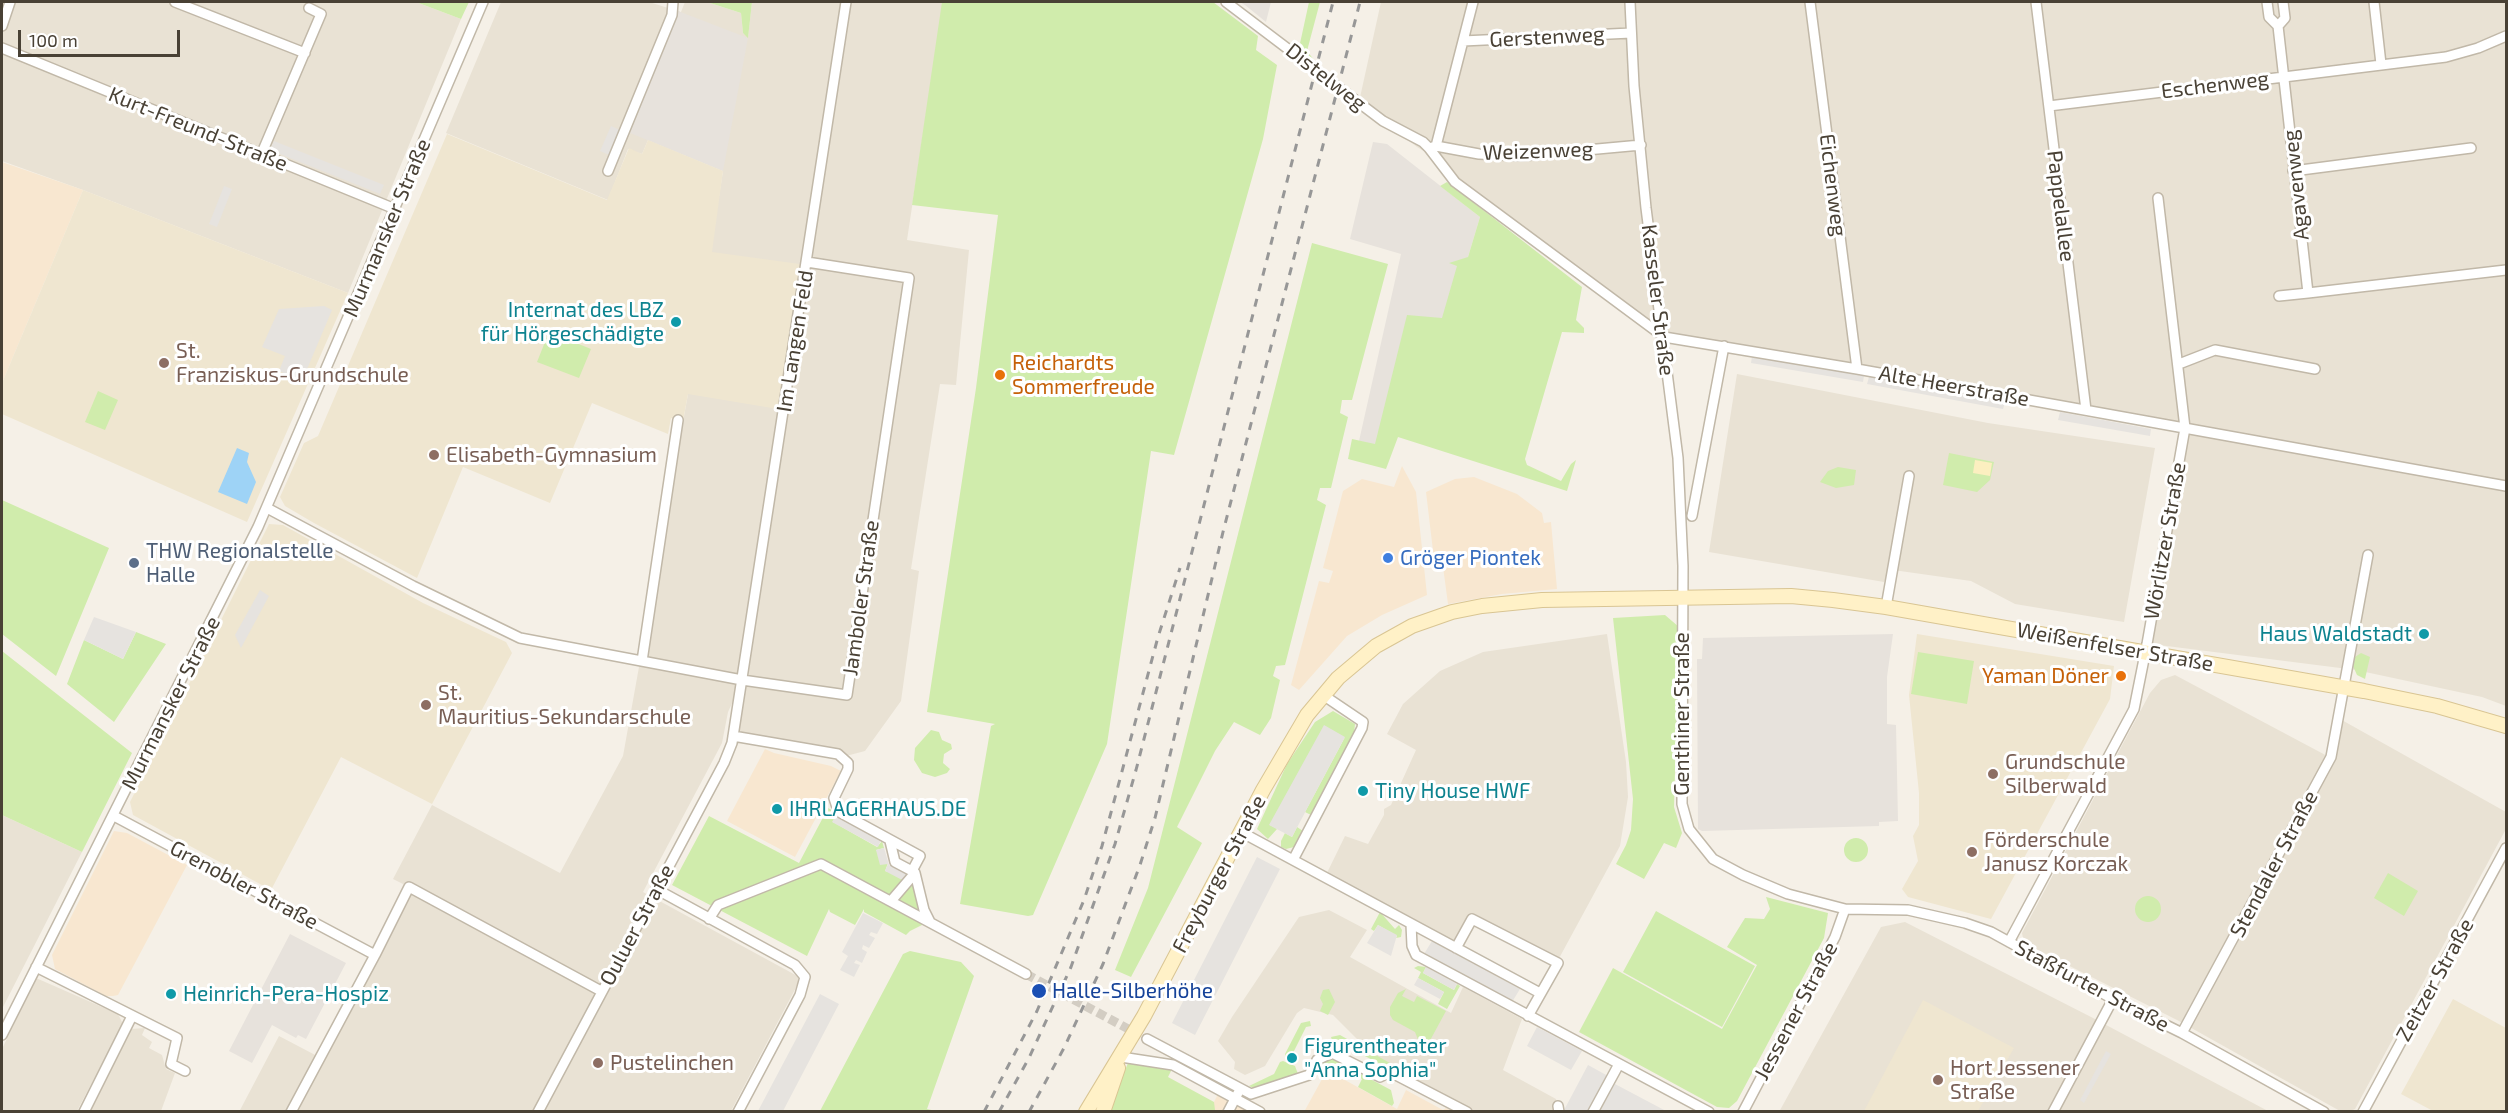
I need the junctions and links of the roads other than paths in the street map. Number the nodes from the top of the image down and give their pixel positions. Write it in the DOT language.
graph roads {
  1 [pos="10,2"];
  2 [pos="175,2"];
  3 [pos="483,2"];
  4 [pos="673,2"];
  5 [pos="846,2"];
  6 [pos="1226,2"];
  7 [pos="1473,2"];
  8 [pos="1630,2"];
  9 [pos="1810,2"];
  10 [pos="2036,2"];
  11 [pos="2267,2"];
  12 [pos="2283,2"];
  13 [pos="2374,2"];
  14 [pos="309,8"];
  15 [pos="2,26"];
  16 [pos="2278,26"];
  17 [pos="1631,33"];
  18 [pos="2506,36"];
  19 [pos="1463,41"];
  20 [pos="2,48"];
  21 [pos="305,53"];
  22 [pos="2381,64"];
  23 [pos="2284,76"];
  24 [pos="2049,106"];
  25 [pos="1641,145"];
  26 [pos="1433,147"];
  27 [pos="2471,148"];
  28 [pos="261,155"];
  29 [pos="608,171"];
  30 [pos="2293,171"];
  31 [pos="2158,198"];
  32 [pos="395,209"];
  33 [pos="807,262"];
  34 [pos="2506,270"];
  35 [pos="2308,293"];
  36 [pos="2279,296"];
  37 [pos="1664,337"];
  38 [pos="1724,346"];
  39 [pos="2179,364"];
  40 [pos="1857,369"];
  41 [pos="2315,369"];
  42 [pos="2086,410"];
  43 [pos="678,420"];
  44 [pos="2185,428"];
  45 [pos="1909,476"];
  46 [pos="2506,486"];
  47 [pos="267,508"];
  48 [pos="1692,516"];
  49 [pos="2368,555"];
  50 [pos="1682,598"];
  51 [pos="1886,607"];
  52 [pos="2145,654"];
  53 [pos="642,660"];
  54 [pos="742,680"];
  55 [pos="2345,688"];
  56 [pos="1323,695"];
  57 [pos="2506,726"];
  58 [pos="733,736"];
  59 [pos="114,816"];
  60 [pos="1241,832"];
  61 [pos="890,841"];
  62 [pos="2506,848"];
  63 [pos="1293,860"];
  64 [pos="656,889"];
  65 [pos="891,901"];
  66 [pos="1845,909"];
  67 [pos="709,919"];
  68 [pos="930,922"];
  69 [pos="1411,924"];
  70 [pos="2009,942"];
  71 [pos="1456,948"];
  72 [pos="375,955"];
  73 [pos="36,967"];
  74 [pos="1026,974"];
  75 [pos="602,991"];
  76 [pos="1540,993"];
  77 [pos="2113,999"];
  78 [pos="132,1016"];
  79 [pos="1528,1016"];
  80 [pos="2182,1033"];
  81 [pos="2,1035"];
  82 [pos="1147,1039"];
  83 [pos="1121,1057"];
  84 [pos="1619,1064"];
  85 [pos="184,1071"];
  86 [pos="1240,1088"];
  87 [pos="1235,1098"];
  88 [pos="84,1112"];
  89 [pos="291,1112"];
  90 [pos="538,1112"];
  91 [pos="738,1112"];
  92 [pos="1086,1112"];
  93 [pos="1103,1112"];
  94 [pos="1228,1112"];
  95 [pos="1260,1112"];
  96 [pos="1467,1112"];
  97 [pos="1593,1112"];
  98 [pos="1709,1112"];
  99 [pos="1743,1112"];
  100 [pos="2053,1112"];
  101 [pos="2324,1112"];
  102 [pos="2363,1112"];
  1 -- 15 [label="street"];
  2 -- 21 [label="street"];
  3 -- 32 [label="street, Murmansker Straße"];
  4 -- 29 [label="street"];
  5 -- 33 [label="street, Im Langen Feld"];
  6 -- 26 [label="street, Distelweg"];
  7 -- 19 [label="street"];
  8 -- 17 [label="street, Kasseler Straße"];
  9 -- 40 [label="street, Eichenweg"];
  10 -- 24 [label="street, Pappelallee"];
  11 -- 16 [label="street"];
  12 -- 16 [label="street"];
  13 -- 22 [label="street"];
  14 -- 21 [label="street"];
  16 -- 23 [label="street, Agavenweg"];
  17 -- 19 [label="street, Gerstenweg"];
  17 -- 25 [label="street, Kasseler Straße"];
  18 -- 22 [label="street, Eschenweg"];
  19 -- 26 [label="street"];
  20 -- 28 [label="street, Kurt-Freund-Straße"];
  21 -- 28 [label="street"];
  22 -- 23 [label="street, Eschenweg"];
  23 -- 24 [label="street, Eschenweg"];
  23 -- 30 [label="street, Agavenweg"];
  24 -- 42 [label="street, Pappelallee"];
  25 -- 26 [label="street, Weizenweg"];
  25 -- 37 [label="street, Kasseler Straße"];
  26 -- 37 [label="street, Alte Heerstraße"];
  27 -- 30 [label="street"];
  28 -- 32 [label="street, Kurt-Freund-Straße"];
  30 -- 35 [label="street, Agavenweg"];
  31 -- 39 [label="street"];
  32 -- 47 [label="street, Murmansker Straße"];
  33 -- 54 [label="street, Im Langen Feld"];
  33 -- 54 [label="street, Jamboler Straße"];
  34 -- 35 [label="street"];
  35 -- 36 [label="street"];
  37 -- 38 [label="street, Alte Heerstraße"];
  37 -- 50 [label="street, Kasseler Straße"];
  38 -- 40 [label="street, Alte Heerstraße"];
  38 -- 48 [label="street"];
  39 -- 41 [label="street"];
  39 -- 44 [label="street"];
  40 -- 42 [label="street, Alte Heerstraße"];
  42 -- 44 [label="street, Alte Heerstraße"];
  43 -- 53 [label="street"];
  44 -- 46 [label="street, Alte Heerstraße"];
  44 -- 52 [label="street, Wörlitzer Straße"];
  45 -- 51 [label="street"];
  47 -- 53 [label="street, Jamboler Straße"];
  47 -- 59 [label="street, Murmansker Straße"];
  49 -- 55 [label="street"];
  50 -- 51 [label="street, Weißenfelser Straße"];
  50 -- 56 [label="street, Freyburger Straße"];
  50 -- 66 [label="street, Genthiner Straße"];
  51 -- 52 [label="street, Weißenfelser Straße"];
  52 -- 55 [label="street, Weißenfelser Straße"];
  52 -- 70 [label="street, Wörlitzer Straße"];
  53 -- 54 [label="street, Jamboler Straße"];
  54 -- 58 [label="street, Ouluer Straße"];
  55 -- 57 [label="street, Weißenfelser Straße"];
  55 -- 80 [label="street, Stendaler Straße"];
  56 -- 60 [label="street, Freyburger Straße"];
  56 -- 63 [label="street"];
  58 -- 61 [label="street"];
  58 -- 64 [label="street, Ouluer Straße"];
  59 -- 72 [label="street, Grenobler Straße"];
  59 -- 73 [label="street, Murmansker Straße"];
  60 -- 63 [label="street"];
  60 -- 83 [label="street, Freyburger Straße"];
  62 -- 102 [label="street, Zeitzer Straße"];
  63 -- 69 [label="street"];
  64 -- 67 [label="street"];
  64 -- 75 [label="street, Ouluer Straße"];
  65 -- 67 [label="street"];
  65 -- 68 [label="street"];
  65 -- 68 [label="street"];
  66 -- 70 [label="street, Staßfurter Straße"];
  66 -- 99 [label="street, Jessener Straße"];
  67 -- 91 [label="street"];
  68 -- 74 [label="street"];
  69 -- 71 [label="street"];
  69 -- 79 [label="street"];
  70 -- 77 [label="street, Staßfurter Straße"];
  71 -- 76 [label="street"];
  71 -- 76 [label="street"];
  72 -- 75 [label="street"];
  72 -- 89 [label="street"];
  73 -- 78 [label="street"];
  73 -- 81 [label="street, Murmansker Straße"];
  75 -- 90 [label="street, Ouluer Straße"];
  76 -- 79 [label="street"];
  77 -- 80 [label="street, Staßfurter Straße"];
  77 -- 100 [label="street"];
  78 -- 85 [label="street"];
  78 -- 88 [label="street"];
  79 -- 84 [label="street"];
  80 -- 101 [label="street, Staßfurter Straße"];
  82 -- 86 [label="street"];
  83 -- 87 [label="street"];
  83 -- 92 [label="street, Freyburger Straße"];
  83 -- 93 [label="street, Freyburger Straße"];
  84 -- 97 [label="street"];
  84 -- 98 [label="street"];
  86 -- 87 [label="street"];
  86 -- 96 [label="street"];
  87 -- 94 [label="street"];
  87 -- 95 [label="street"];
}
